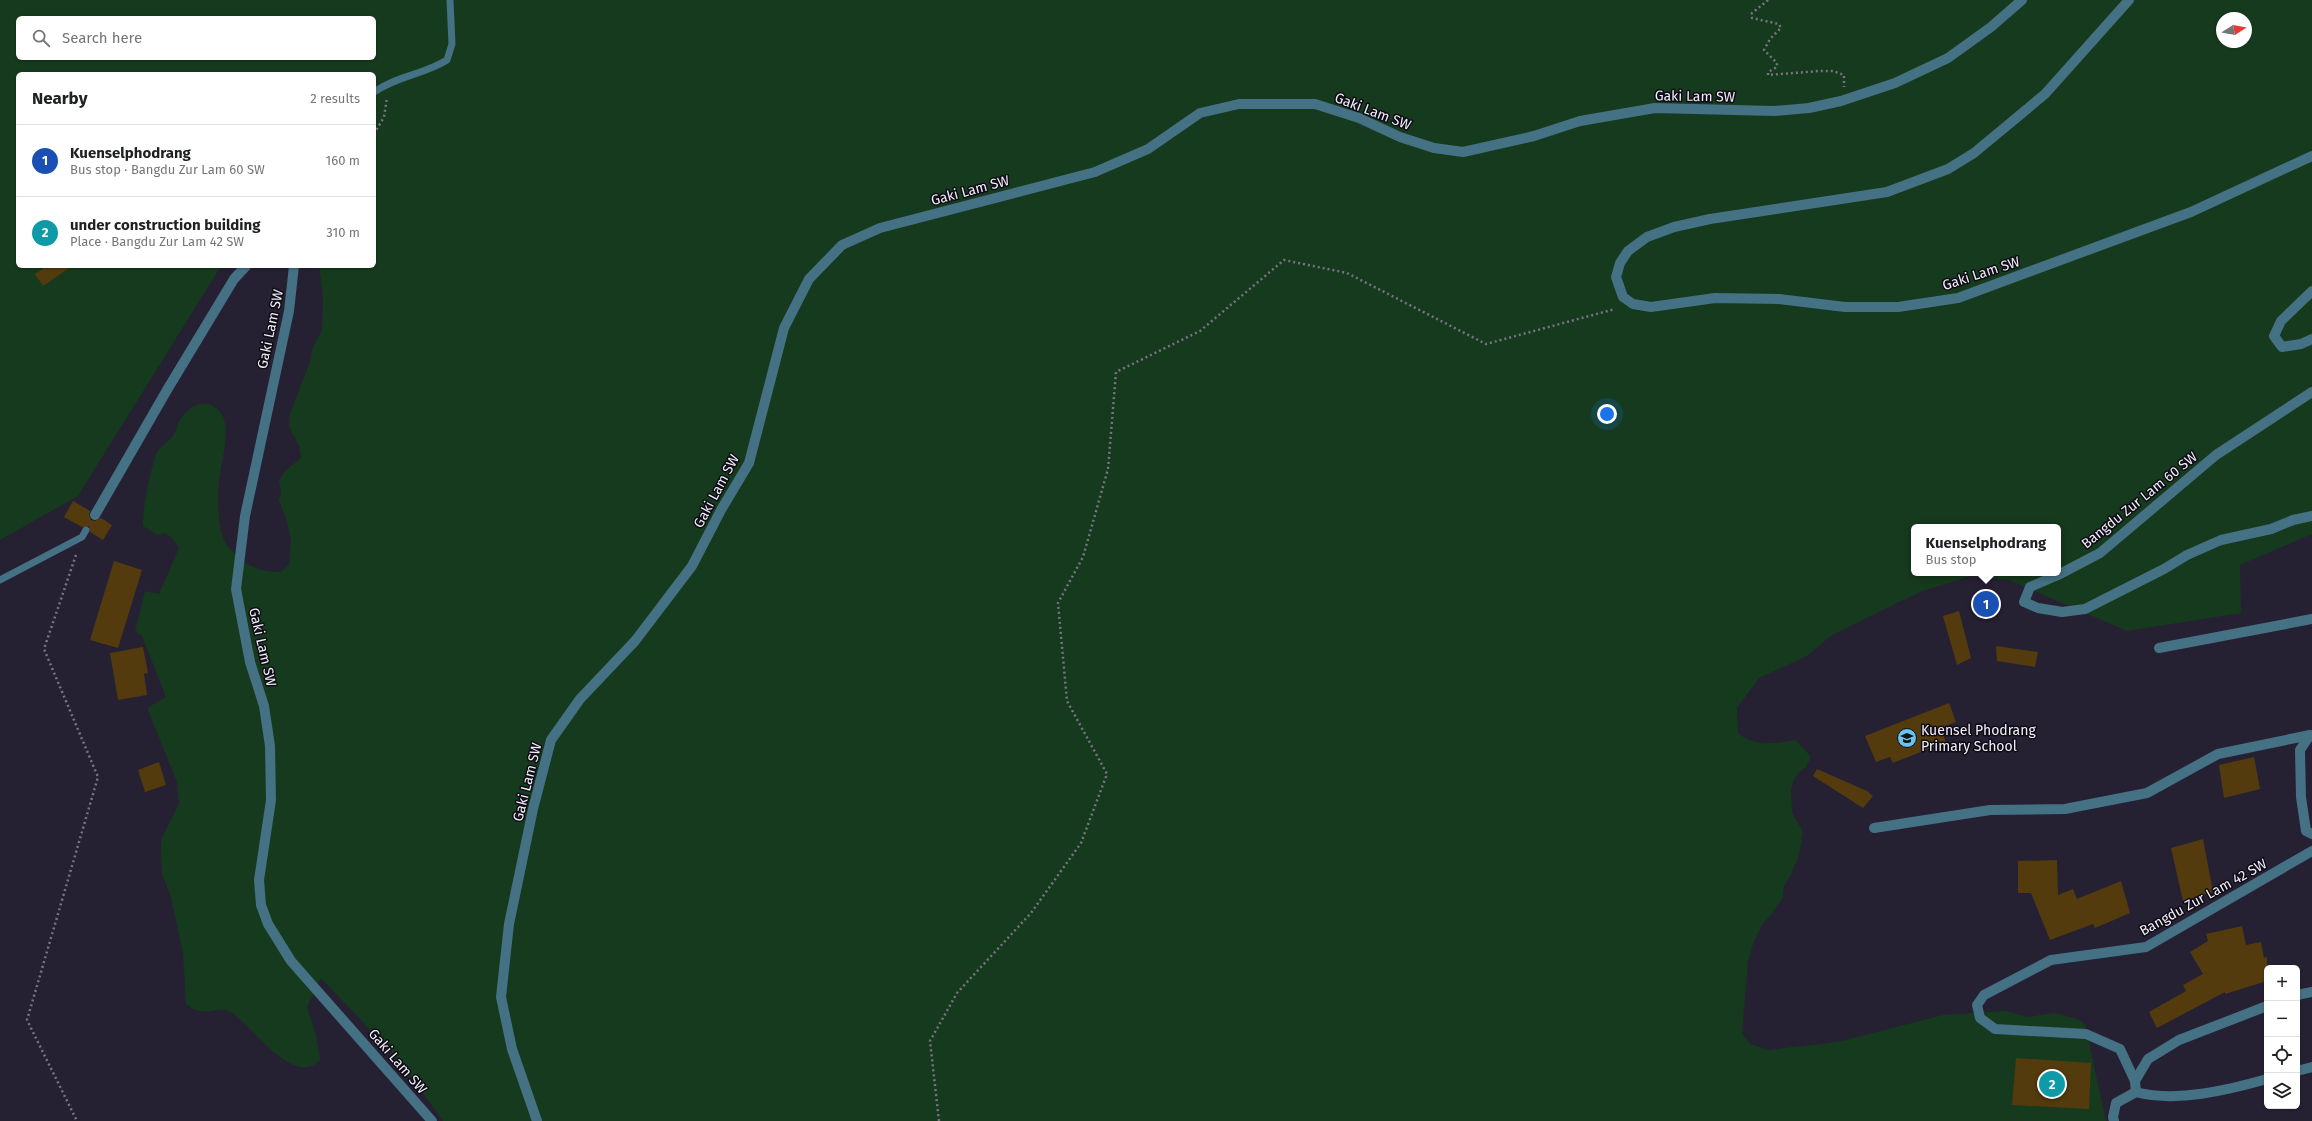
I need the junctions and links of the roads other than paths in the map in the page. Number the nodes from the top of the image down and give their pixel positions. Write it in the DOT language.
graph roads {
  1 [pos="450,0"];
  2 [pos="2022,0"];
  3 [pos="2129,0"];
  4 [pos="376,91"];
  5 [pos="2312,156"];
  6 [pos="244,268"];
  7 [pos="294,268"];
  8 [pos="2312,292"];
  9 [pos="2312,339"];
  10 [pos="2312,392"];
  11 [pos="95,514"];
  12 [pos="2312,516"];
  13 [pos="86,530"];
  14 [pos="2061,573"];
  15 [pos="2055,576"];
  16 [pos="0,580"];
  17 [pos="2312,619"];
  18 [pos="2160,648"];
  19 [pos="2311,735"];
  20 [pos="1874,828"];
  21 [pos="2312,834"];
  22 [pos="2312,851"];
  23 [pos="2312,992"];
  24 [pos="2300,994"];
  25 [pos="2264,1007"];
  26 [pos="2312,1067"];
  27 [pos="2300,1070"];
  28 [pos="2264,1080"];
  29 [pos="2135,1081"];
  30 [pos="2136,1092"];
  31 [pos="432,1121"];
  32 [pos="537,1121"];
  33 [pos="2114,1121"];
  1 -- 4 [label="lane"];
  2 -- 32 [label="street, Gaki Lam SW"];
  3 -- 5 [label="street, Gaki Lam SW"];
  6 -- 11 [label="street"];
  7 -- 31 [label="street, Gaki Lam SW"];
  8 -- 9 [label="street"];
  10 -- 14 [label="street, Bangdu Zur Lam 60 SW"];
  12 -- 15 [label="street, Bangdu Zur Lam 60 SW"];
  13 -- 16 [label="lane"];
  17 -- 18 [label="street"];
  19 -- 20 [label="street"];
  19 -- 21 [label="street"];
  22 -- 29 [label="street, Bangdu Zur Lam 42 SW"];
  23 -- 24 [label="street"];
  25 -- 29 [label="street"];
  26 -- 27 [label="street"];
  28 -- 30 [label="street"];
  29 -- 30 [label="street, Bangdu Zur Lam 42 SW"];
  30 -- 33 [label="street"];
}
